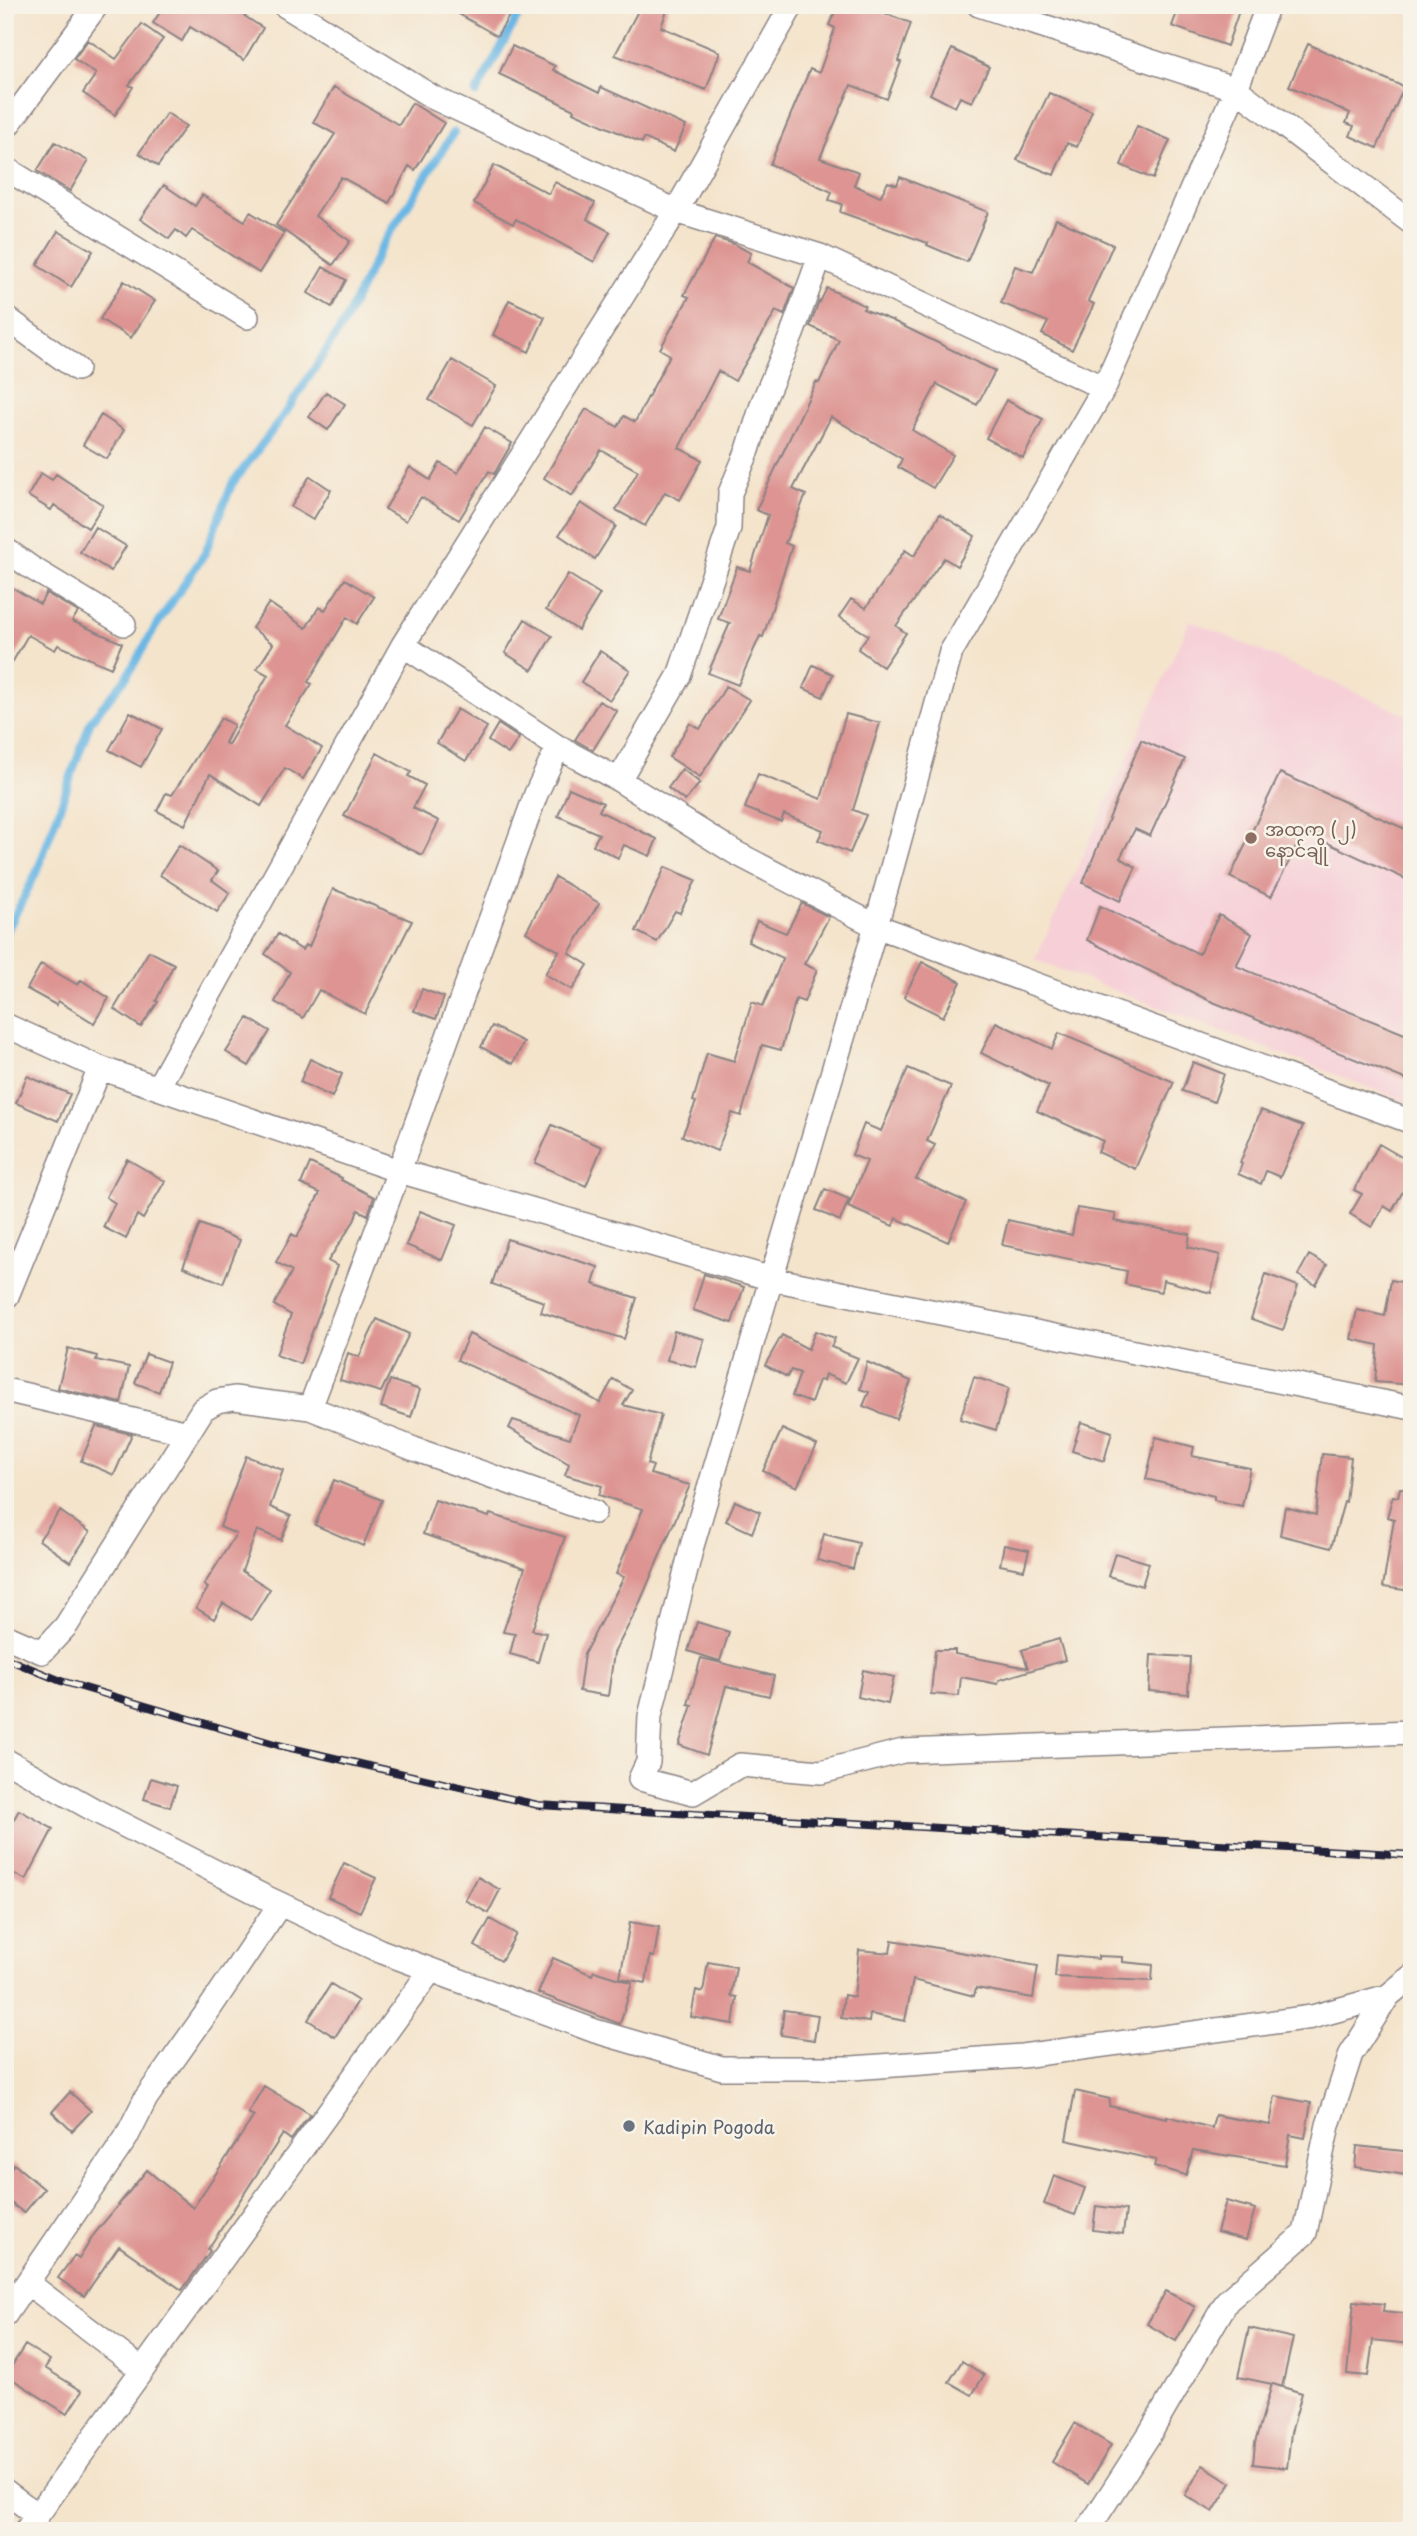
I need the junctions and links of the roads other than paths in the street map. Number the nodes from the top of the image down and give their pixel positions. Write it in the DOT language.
graph roads {
  1 [pos="97,5"];
  2 [pos="284,5"];
  3 [pos="792,5"];
  4 [pos="979,5"];
  5 [pos="1268,5"];
  6 [pos="1236,89"];
  7 [pos="5,129"];
  8 [pos="5,168"];
  9 [pos="676,211"];
  10 [pos="1412,223"];
  11 [pos="820,256"];
  12 [pos="5,317"];
  13 [pos="247,317"];
  14 [pos="77,369"];
  15 [pos="1104,388"];
  16 [pos="5,549"];
  17 [pos="124,624"];
  18 [pos="402,645"];
  19 [pos="558,747"];
  20 [pos="619,780"];
  21 [pos="876,926"];
  22 [pos="5,1025"];
  23 [pos="100,1068"];
  24 [pos="158,1087"];
  25 [pos="1412,1122"];
  26 [pos="399,1171"];
  27 [pos="772,1279"];
  28 [pos="7,1296"];
  29 [pos="5,1390"];
  30 [pos="310,1408"];
  31 [pos="1412,1408"];
  32 [pos="188,1433"];
  33 [pos="594,1512"];
  34 [pos="5,1636"];
  35 [pos="1412,1732"];
  36 [pos="5,1760"];
  37 [pos="280,1904"];
  38 [pos="430,1970"];
  39 [pos="1412,1976"];
  40 [pos="1388,1996"];
  41 [pos="27,2283"];
  42 [pos="5,2315"];
  43 [pos="142,2370"];
  44 [pos="5,2491"];
  45 [pos="32,2523"];
  46 [pos="1087,2531"];
  1 -- 7 [label="street"];
  2 -- 9 [label="street"];
  3 -- 9 [label="street"];
  4 -- 6 [label="street"];
  5 -- 6 [label="street"];
  6 -- 10 [label="street"];
  6 -- 15 [label="street"];
  8 -- 13 [label="street"];
  9 -- 11 [label="street"];
  9 -- 18 [label="street"];
  11 -- 15 [label="street"];
  11 -- 20 [label="street"];
  12 -- 14 [label="street"];
  15 -- 21 [label="street"];
  16 -- 17 [label="street"];
  18 -- 19 [label="street"];
  18 -- 24 [label="street"];
  19 -- 20 [label="street"];
  19 -- 26 [label="street"];
  20 -- 21 [label="street"];
  21 -- 25 [label="street"];
  21 -- 27 [label="street"];
  22 -- 23 [label="street"];
  23 -- 24 [label="street"];
  23 -- 28 [label="street"];
  24 -- 26 [label="street"];
  26 -- 27 [label="street"];
  26 -- 30 [label="street"];
  27 -- 31 [label="street"];
  27 -- 35 [label="street"];
  29 -- 32 [label="street"];
  30 -- 32 [label="street"];
  30 -- 33 [label="street"];
  32 -- 34 [label="street"];
  36 -- 37 [label="street"];
  37 -- 38 [label="street"];
  37 -- 41 [label="street"];
  38 -- 40 [label="street"];
  38 -- 43 [label="street"];
  39 -- 40 [label="street"];
  40 -- 46 [label="street"];
  41 -- 42 [label="street"];
  41 -- 43 [label="street"];
  43 -- 45 [label="street"];
  44 -- 45 [label="street"];
}
